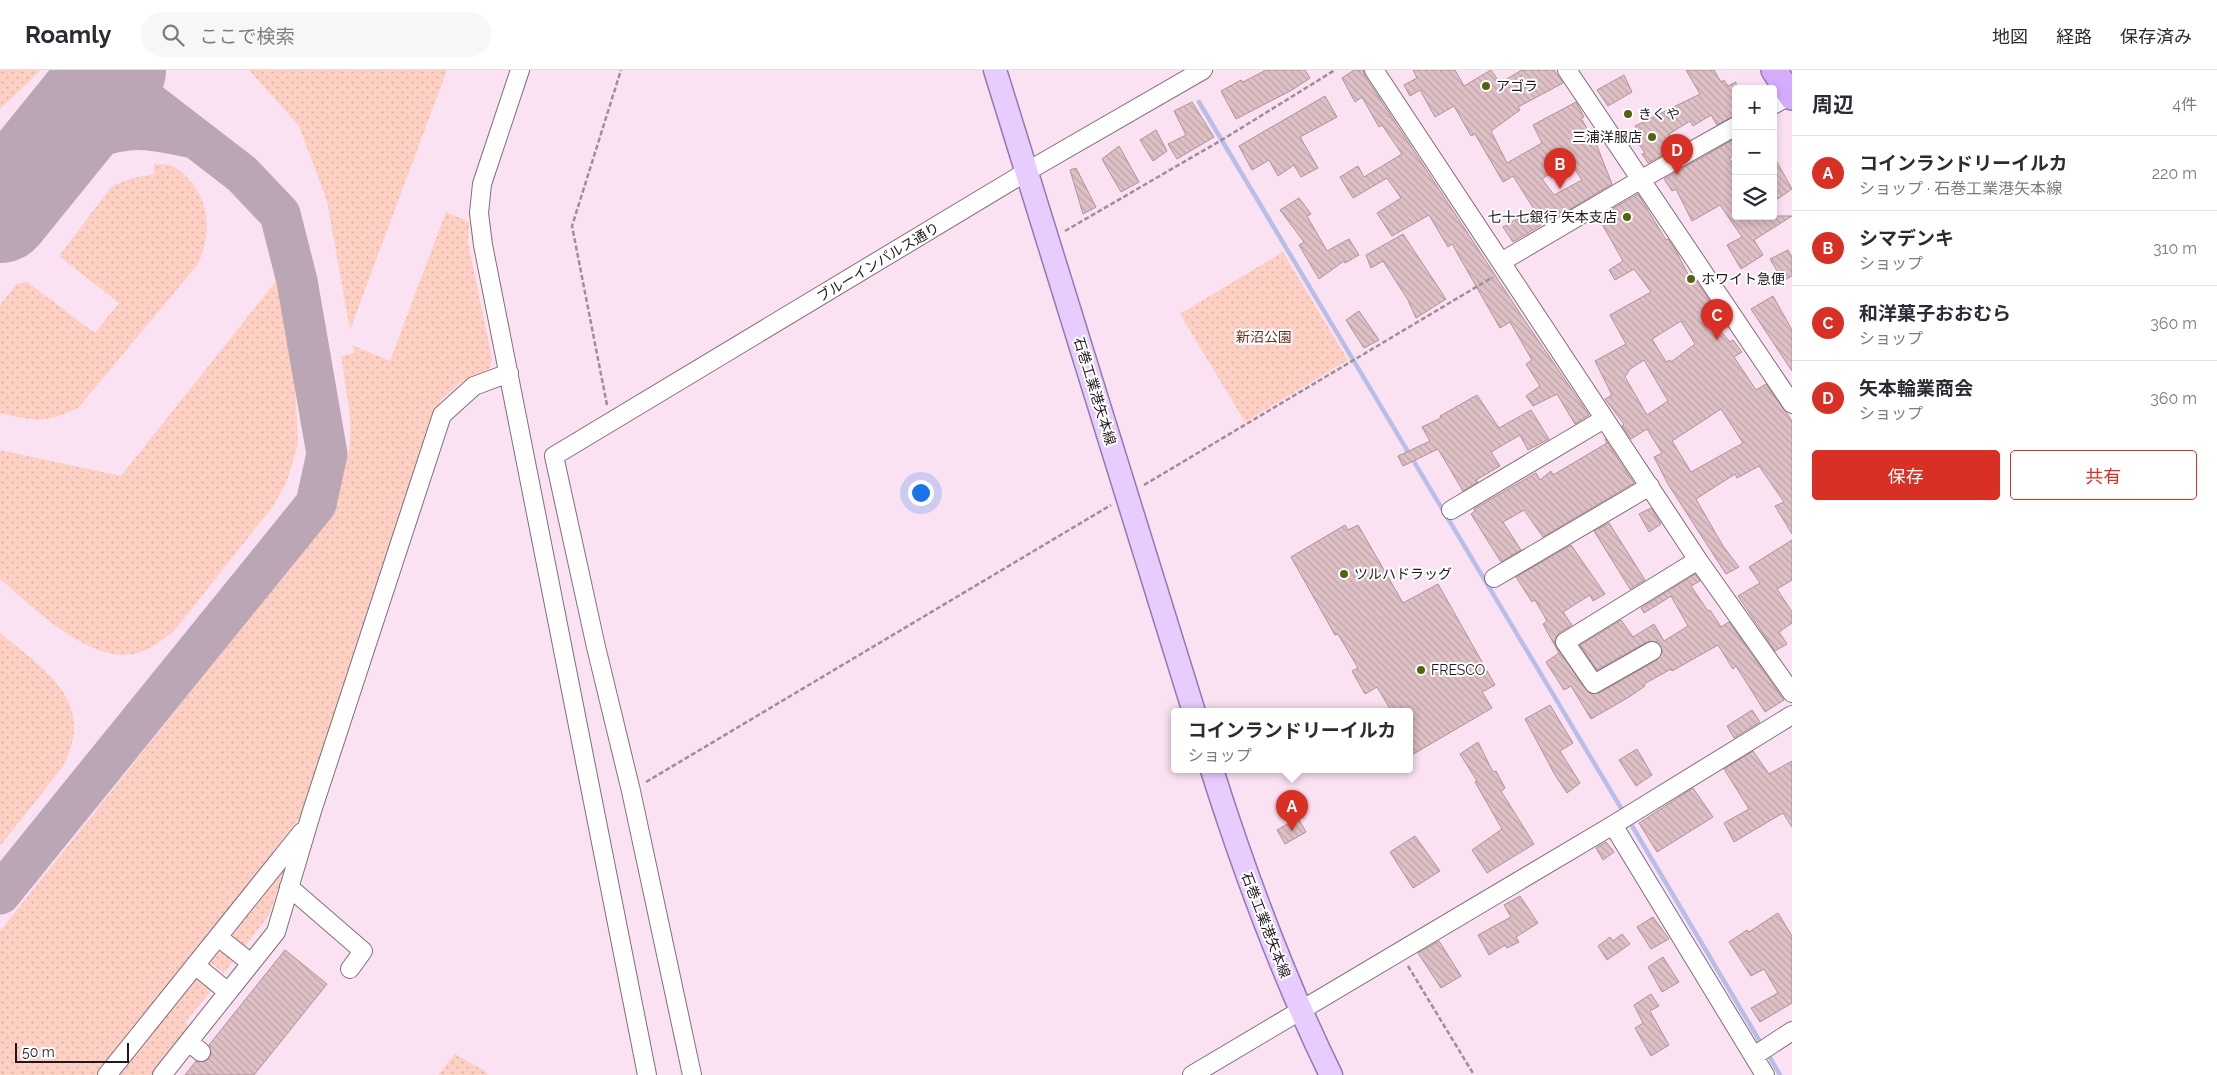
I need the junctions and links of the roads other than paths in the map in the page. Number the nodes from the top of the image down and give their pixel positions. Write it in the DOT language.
graph roads {
  1 [pos="520,70"];
  2 [pos="995,70"];
  3 [pos="1203,70"];
  4 [pos="1374,70"];
  5 [pos="1567,70"];
  6 [pos="1774,70"];
  7 [pos="1787,98"];
  8 [pos="1732,128"];
  9 [pos="1026,172"];
  10 [pos="1640,180"];
  11 [pos="1504,265"];
  12 [pos="508,373"];
  13 [pos="1792,404"];
  14 [pos="1604,419"];
  15 [pos="1650,486"];
  16 [pos="1451,510"];
  17 [pos="1698,560"];
  18 [pos="1494,578"];
  19 [pos="1652,651"];
  20 [pos="1792,693"];
  21 [pos="1193,708"];
  22 [pos="1792,715"];
  23 [pos="1213,773"];
  24 [pos="1622,820"];
  25 [pos="309,824"];
  26 [pos="290,887"];
  27 [pos="218,937"];
  28 [pos="251,963"];
  29 [pos="195,965"];
  30 [pos="350,969"];
  31 [pos="228,992"];
  32 [pos="1300,1011"];
  33 [pos="1792,1032"];
  34 [pos="1761,1051"];
  35 [pos="107,1075"];
  36 [pos="162,1075"];
  37 [pos="647,1075"];
  38 [pos="692,1075"];
  39 [pos="1192,1075"];
  40 [pos="1331,1075"];
  41 [pos="1765,1075"];
  1 -- 12 [label="street"];
  2 -- 9 [label="main road, 石巻工業港矢本線"];
  3 -- 9 [label="street, ブルーインパルス通り"];
  4 -- 11 [label="street"];
  5 -- 10 [label="street"];
  6 -- 7 [label="highway"];
  8 -- 10 [label="street"];
  9 -- 21 [label="main road, 石巻工業港矢本線"];
  9 -- 38 [label="street, ブルーインパルス通り"];
  10 -- 11 [label="street"];
  10 -- 13 [label="street"];
  11 -- 14 [label="street"];
  12 -- 25 [label="street"];
  12 -- 37 [label="street"];
  14 -- 15 [label="street"];
  14 -- 16 [label="street"];
  15 -- 17 [label="street"];
  15 -- 18 [label="street"];
  17 -- 19 [label="street"];
  17 -- 20 [label="street"];
  22 -- 24 [label="street"];
  23 -- 32 [label="main road, 石巻工業港矢本線"];
  24 -- 32 [label="street"];
  24 -- 34 [label="street"];
  25 -- 26 [label="street"];
  25 -- 27 [label="street"];
  26 -- 28 [label="street"];
  26 -- 30 [label="street"];
  27 -- 28 [label="street"];
  27 -- 29 [label="street"];
  28 -- 31 [label="street"];
  29 -- 31 [label="street"];
  29 -- 35 [label="street"];
  31 -- 36 [label="street"];
  32 -- 39 [label="street"];
  32 -- 40 [label="main road, 石巻工業港矢本線"];
  33 -- 34 [label="street"];
  34 -- 41 [label="street"];
}
